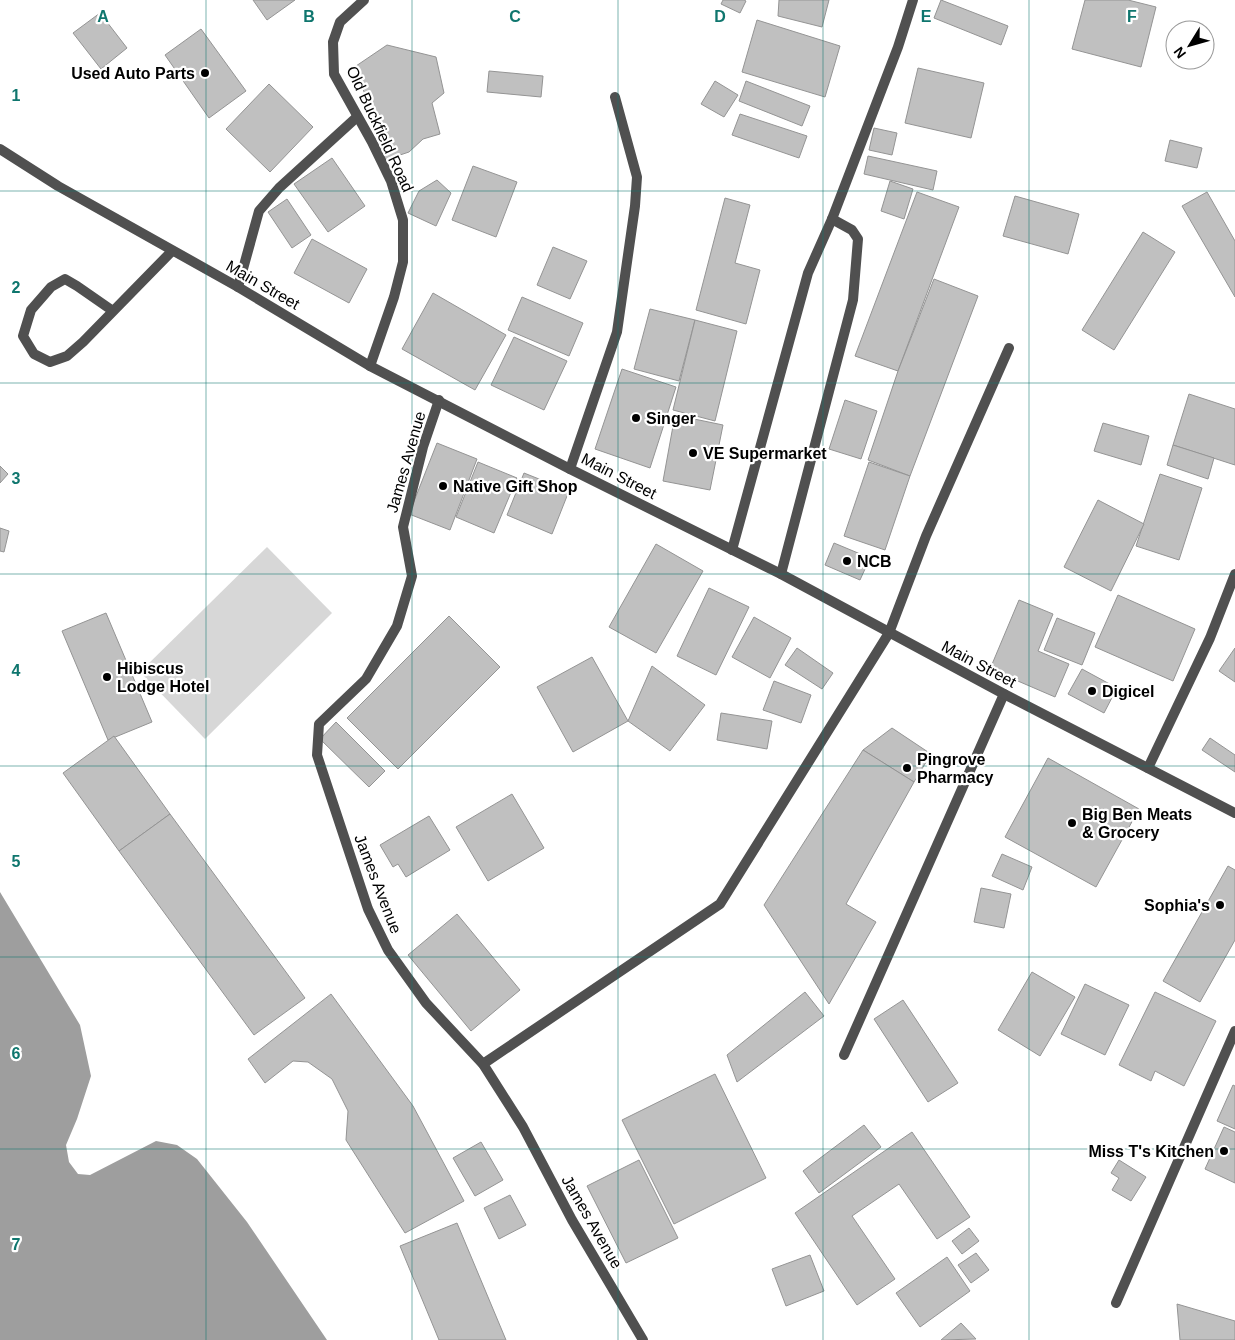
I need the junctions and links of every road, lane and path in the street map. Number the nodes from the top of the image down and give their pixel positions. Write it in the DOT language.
graph roads {
  1 [pos="364,0"];
  2 [pos="913,0"];
  3 [pos="615,97"];
  4 [pos="357,117"];
  5 [pos="0,149"];
  6 [pos="832,219"];
  7 [pos="172,251"];
  8 [pos="238,287"];
  9 [pos="113,311"];
  10 [pos="1009,348"];
  11 [pos="370,366"];
  12 [pos="439,400"];
  13 [pos="570,468"];
  14 [pos="732,550"];
  15 [pos="781,574"];
  16 [pos="1235,574"];
  17 [pos="889,633"];
  18 [pos="1004,694"];
  19 [pos="1148,768"];
  20 [pos="1235,813"];
  21 [pos="1235,1031"];
  22 [pos="844,1055"];
  23 [pos="483,1064"];
  24 [pos="1116,1303"];
  25 [pos="643,1340"];
  1 -- 4 [label="street, Old Buckfield Road"];
  2 -- 6 [label="street"];
  3 -- 13 [label="street"];
  4 -- 8 [label="street"];
  4 -- 11 [label="street, Old Buckfield Road"];
  5 -- 7 [label="street, Main Street"];
  6 -- 14 [label="street"];
  6 -- 15 [label="street"];
  7 -- 8 [label="street, Main Street"];
  7 -- 9 [label="street"];
  8 -- 11 [label="street, Main Street"];
  9 -- 9 [label="street"];
  10 -- 17 [label="street"];
  11 -- 12 [label="street, Main Street"];
  12 -- 13 [label="street, Main Street"];
  12 -- 23 [label="street, James Avenue"];
  13 -- 14 [label="street, Main Street"];
  14 -- 15 [label="street, Main Street"];
  15 -- 17 [label="street, Main Street"];
  16 -- 19 [label="street"];
  17 -- 18 [label="street, Main Street"];
  17 -- 23 [label="street"];
  18 -- 19 [label="street, Main Street"];
  18 -- 22 [label="street"];
  19 -- 20 [label="street, Main Street"];
  21 -- 24 [label="street"];
  23 -- 25 [label="street, James Avenue"];
}
